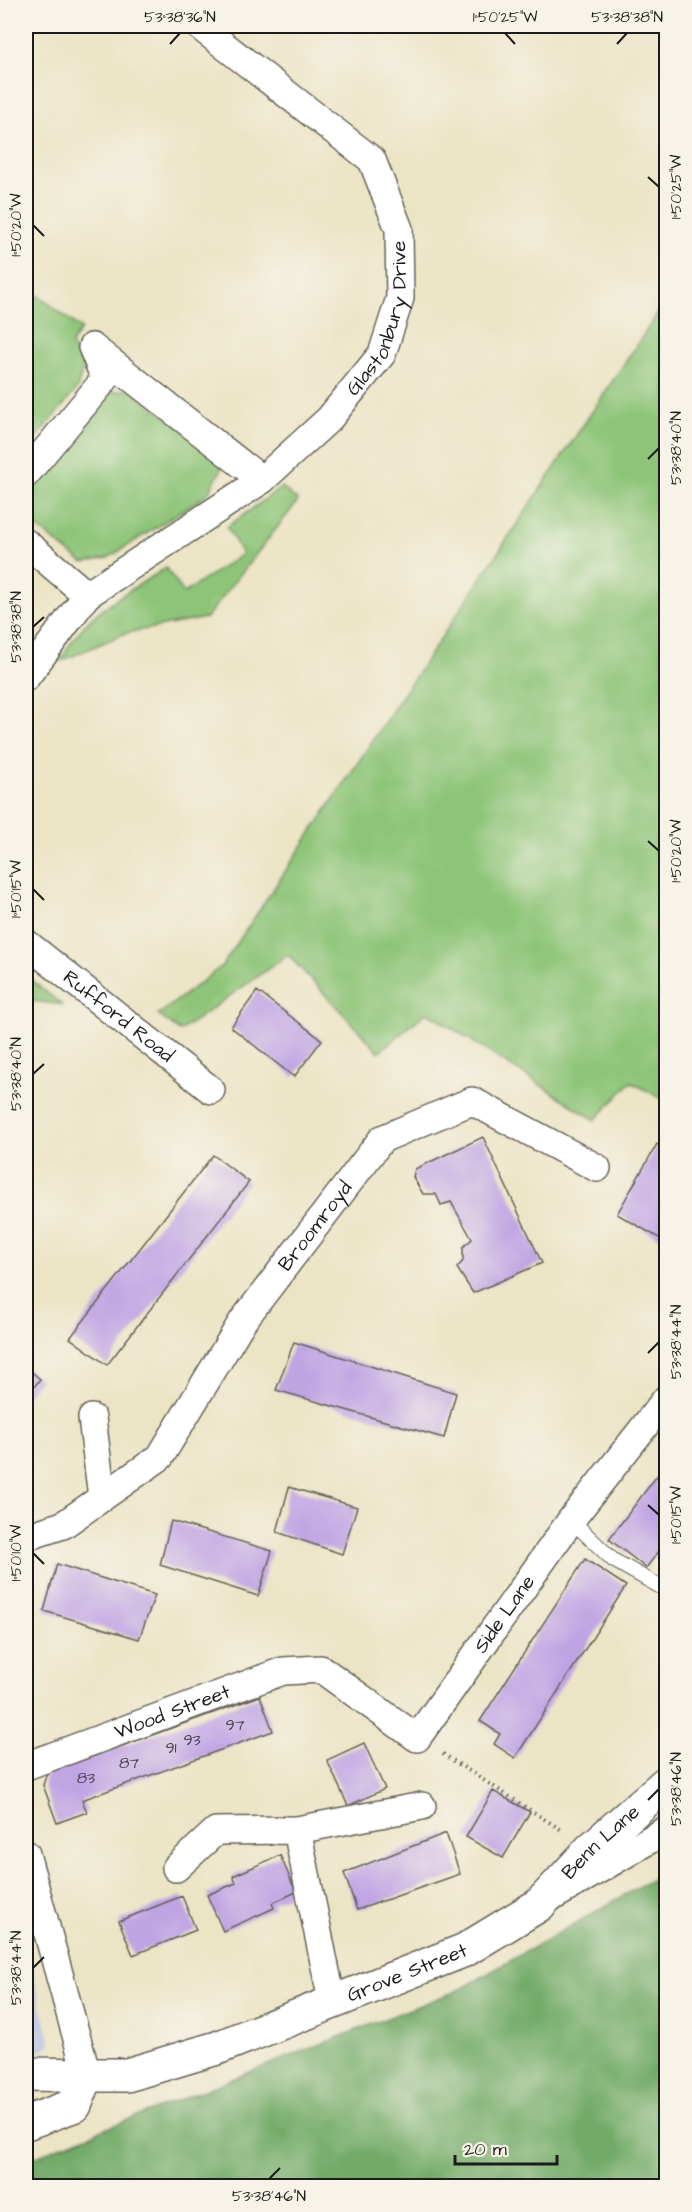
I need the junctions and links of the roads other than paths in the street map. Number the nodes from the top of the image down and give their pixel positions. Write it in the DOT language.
graph roads {
  1 [pos="199,26"];
  2 [pos="26,474"];
  3 [pos="262,480"];
  4 [pos="26,543"];
  5 [pos="87,595"];
  6 [pos="26,677"];
  7 [pos="26,943"];
  8 [pos="211,1090"];
  9 [pos="597,1168"];
  10 [pos="666,1399"];
  11 [pos="92,1418"];
  12 [pos="102,1497"];
  13 [pos="571,1520"];
  14 [pos="26,1537"];
  15 [pos="666,1590"];
  16 [pos="321,1669"];
  17 [pos="26,1766"];
  18 [pos="666,1783"];
  19 [pos="422,1806"];
  20 [pos="297,1830"];
  21 [pos="666,1830"];
  22 [pos="26,1854"];
  23 [pos="176,1868"];
  24 [pos="539,1905"];
  25 [pos="332,2001"];
  26 [pos="26,2074"];
  27 [pos="87,2075"];
  28 [pos="26,2122"];
  1 -- 3 [label="street, Glastonbury Drive"];
  2 -- 3 [label="street"];
  3 -- 5 [label="street, Glastonbury Drive"];
  4 -- 5 [label="street"];
  5 -- 6 [label="street, Glastonbury Drive"];
  7 -- 8 [label="street, Rufford Road"];
  9 -- 12 [label="street, Broomroyd"];
  10 -- 13 [label="street, Side Lane"];
  11 -- 12 [label="street"];
  12 -- 14 [label="street, Broomroyd"];
  13 -- 15 [label="lane"];
  13 -- 16 [label="street, Side Lane"];
  16 -- 17 [label="street, Wood Street"];
  18 -- 24 [label="street, Benn Lane"];
  19 -- 20 [label="street"];
  20 -- 23 [label="street"];
  20 -- 25 [label="street"];
  21 -- 24 [label="street, Grove Street"];
  22 -- 27 [label="street"];
  24 -- 25 [label="street, Grove Street"];
  25 -- 27 [label="street, Grove Street"];
  26 -- 27 [label="street, Grove Street"];
  27 -- 28 [label="street"];
}
